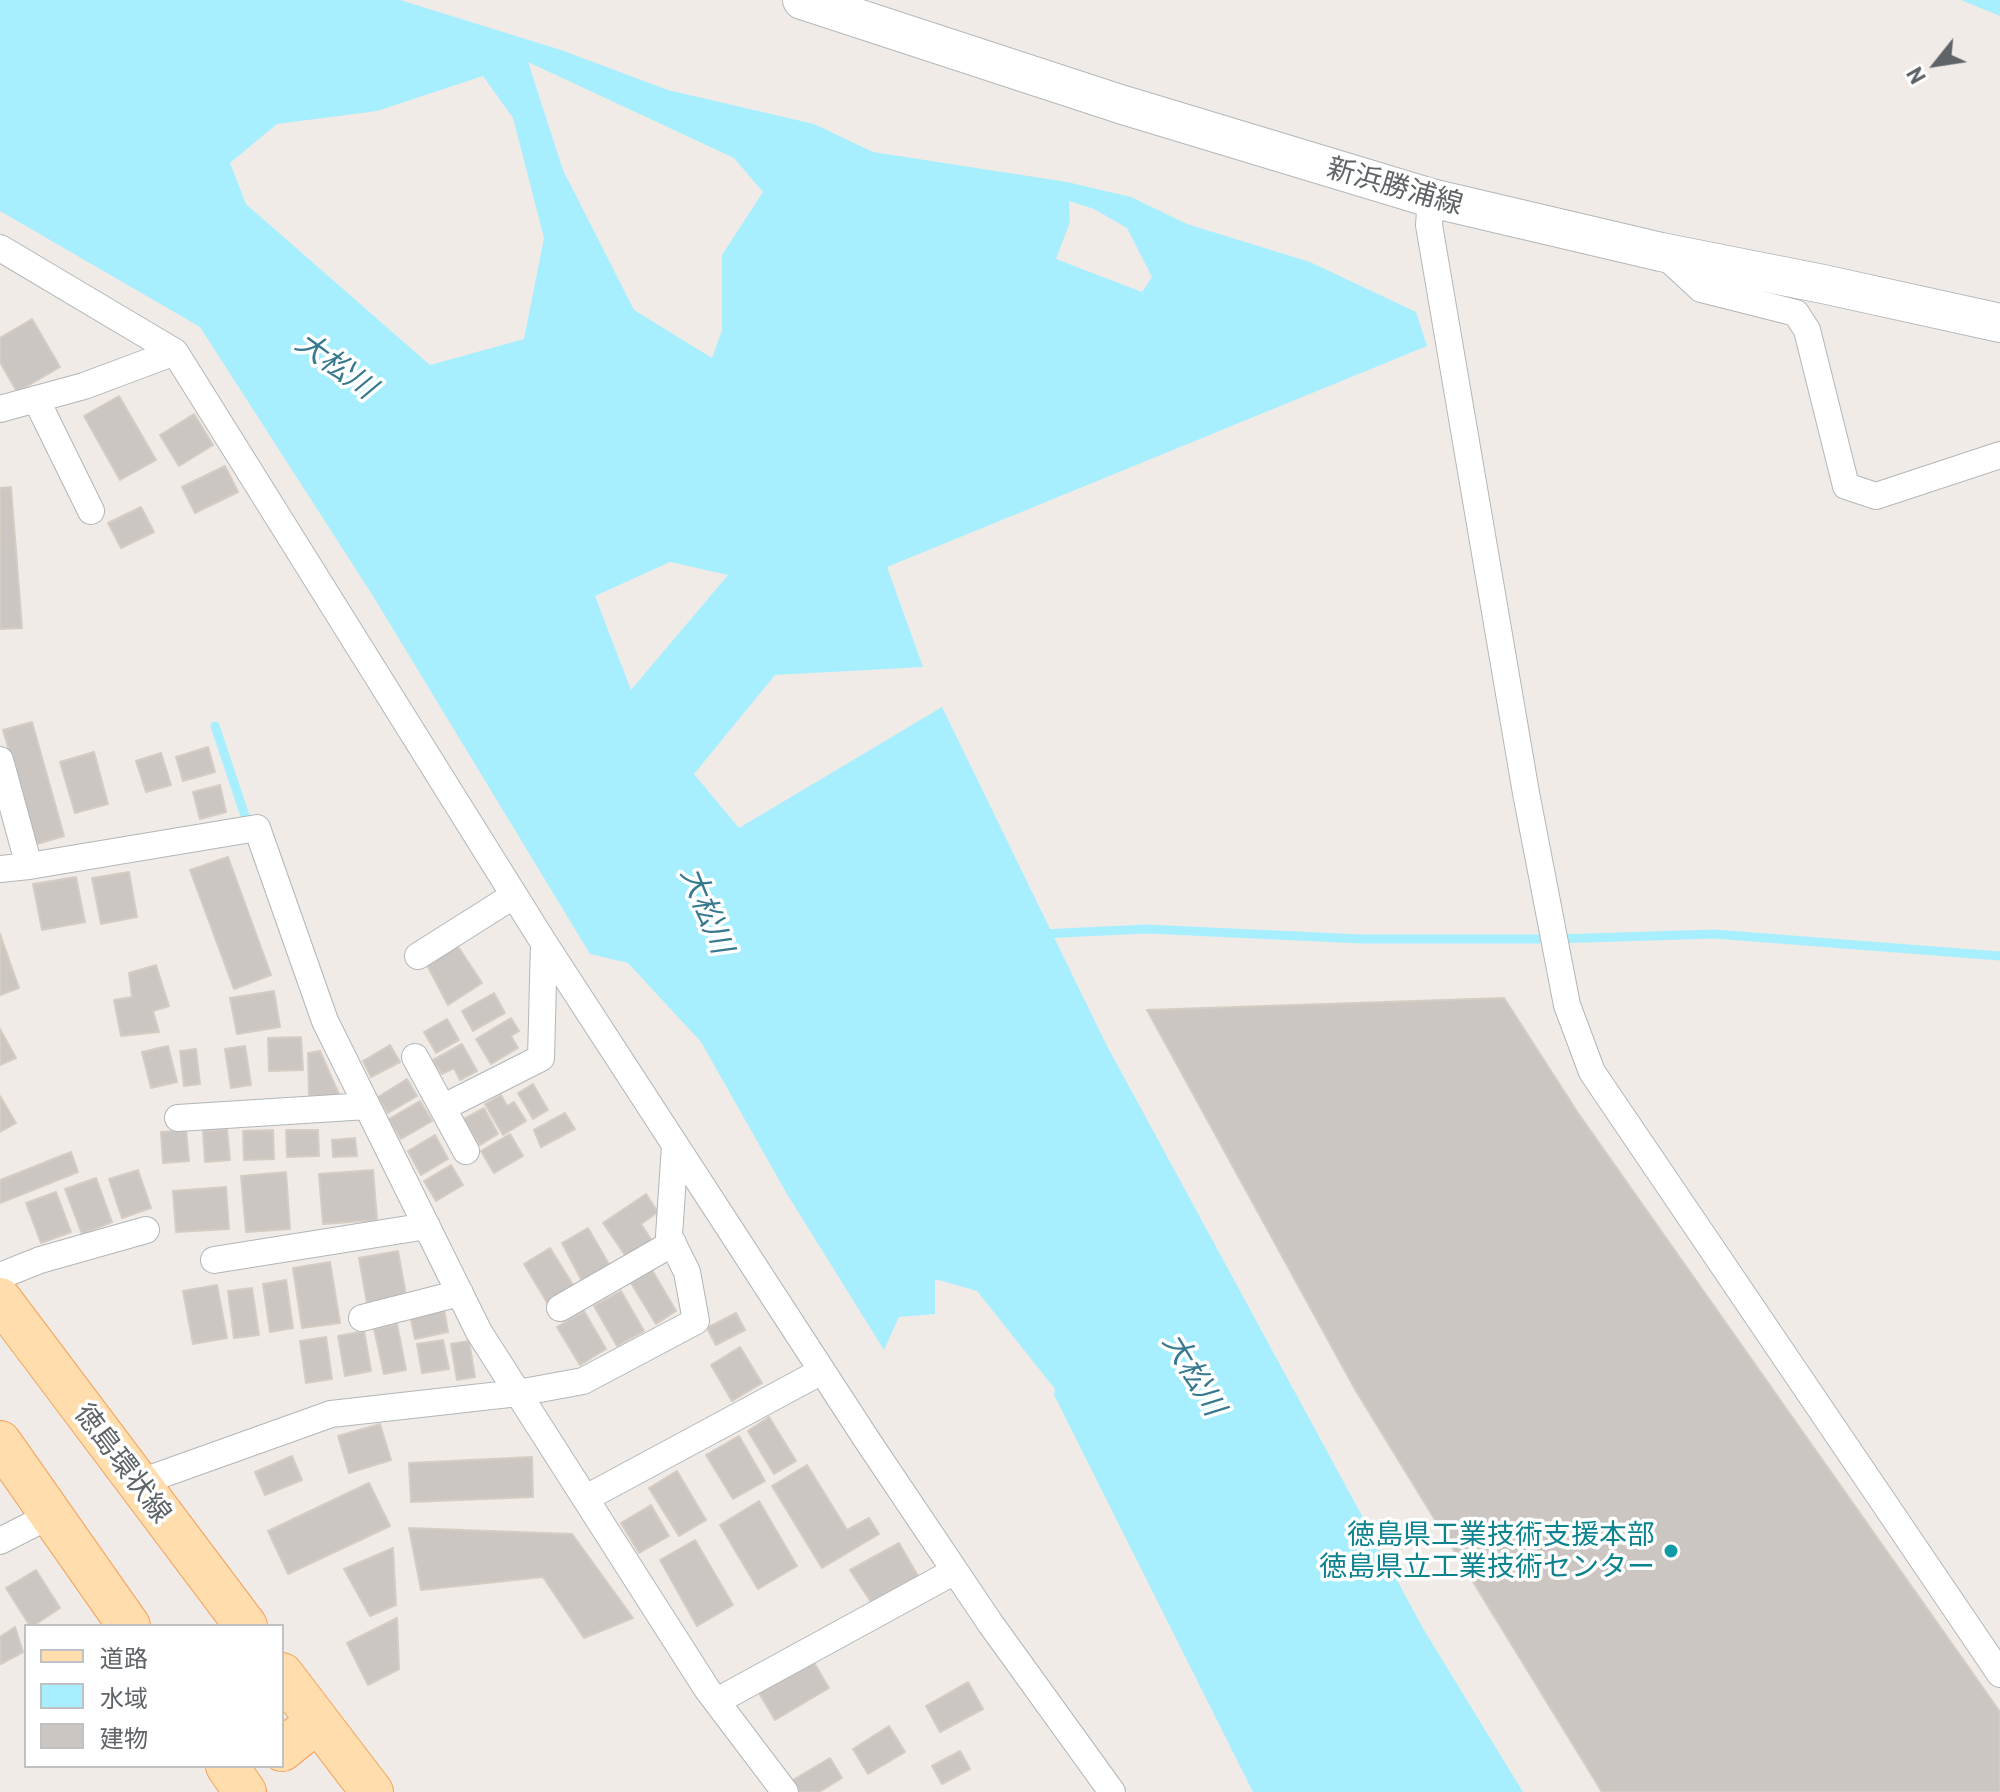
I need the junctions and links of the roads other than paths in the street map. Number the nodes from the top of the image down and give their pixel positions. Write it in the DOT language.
graph roads {
  1 [pos="802,0"];
  2 [pos="1431,198"];
  3 [pos="0,248"];
  4 [pos="1661,252"];
  5 [pos="2000,323"];
  6 [pos="175,352"];
  7 [pos="36,399"];
  8 [pos="0,409"];
  9 [pos="2000,455"];
  10 [pos="91,511"];
  11 [pos="0,760"];
  12 [pos="29,866"];
  13 [pos="0,869"];
  14 [pos="513,896"];
  15 [pos="544,943"];
  16 [pos="418,956"];
  17 [pos="415,1057"];
  18 [pos="367,1106"];
  19 [pos="444,1107"];
  20 [pos="178,1118"];
  21 [pos="675,1145"];
  22 [pos="466,1151"];
  23 [pos="427,1226"];
  24 [pos="146,1230"];
  25 [pos="673,1243"];
  26 [pos="214,1260"];
  27 [pos="0,1276"];
  28 [pos="460,1293"];
  29 [pos="0,1299"];
  30 [pos="560,1308"];
  31 [pos="362,1318"];
  32 [pos="822,1371"];
  33 [pos="518,1393"];
  34 [pos="0,1442"];
  35 [pos="138,1483"];
  36 [pos="586,1498"];
  37 [pos="51,1515"];
  38 [pos="0,1541"];
  39 [pos="955,1571"];
  40 [pos="128,1624"];
  41 [pos="244,1624"];
  42 [pos="2000,1674"];
  43 [pos="284,1677"];
  44 [pos="717,1701"];
  45 [pos="318,1721"];
  46 [pos="284,1748"];
  47 [pos="372,1792"];
  48 [pos="785,1792"];
  49 [pos="1112,1792"];
  1 -- 2 [label="main road, 新浜勝浦線"];
  2 -- 4 [label="main road, 新浜勝浦線"];
  2 -- 42 [label="street"];
  3 -- 6 [label="street"];
  4 -- 5 [label="main road, 新浜勝浦線"];
  4 -- 9 [label="street"];
  6 -- 7 [label="street"];
  6 -- 14 [label="street"];
  7 -- 8 [label="street"];
  7 -- 10 [label="street"];
  11 -- 12 [label="street"];
  12 -- 13 [label="street"];
  12 -- 18 [label="street"];
  14 -- 15 [label="street"];
  14 -- 16 [label="street"];
  15 -- 19 [label="street"];
  15 -- 21 [label="street"];
  17 -- 19 [label="street"];
  18 -- 20 [label="street"];
  18 -- 23 [label="street"];
  19 -- 22 [label="street"];
  21 -- 25 [label="street"];
  21 -- 32 [label="street"];
  23 -- 26 [label="street"];
  23 -- 28 [label="street"];
  24 -- 27 [label="street"];
  25 -- 30 [label="street"];
  25 -- 33 [label="street"];
  28 -- 31 [label="street"];
  28 -- 33 [label="street"];
  29 -- 35 [label="main road, 徳島環状線"];
  32 -- 36 [label="street"];
  32 -- 39 [label="street"];
  33 -- 35 [label="street"];
  33 -- 36 [label="street"];
  34 -- 37 [label="main road"];
  35 -- 41 [label="main road, 徳島環状線"];
  36 -- 44 [label="street"];
  37 -- 38 [label="street"];
  37 -- 40 [label="main road"];
  39 -- 44 [label="street"];
  39 -- 49 [label="street"];
  43 -- 45 [label="main road"];
  44 -- 48 [label="street"];
  45 -- 46 [label="main road"];
  45 -- 47 [label="main road"];
}
